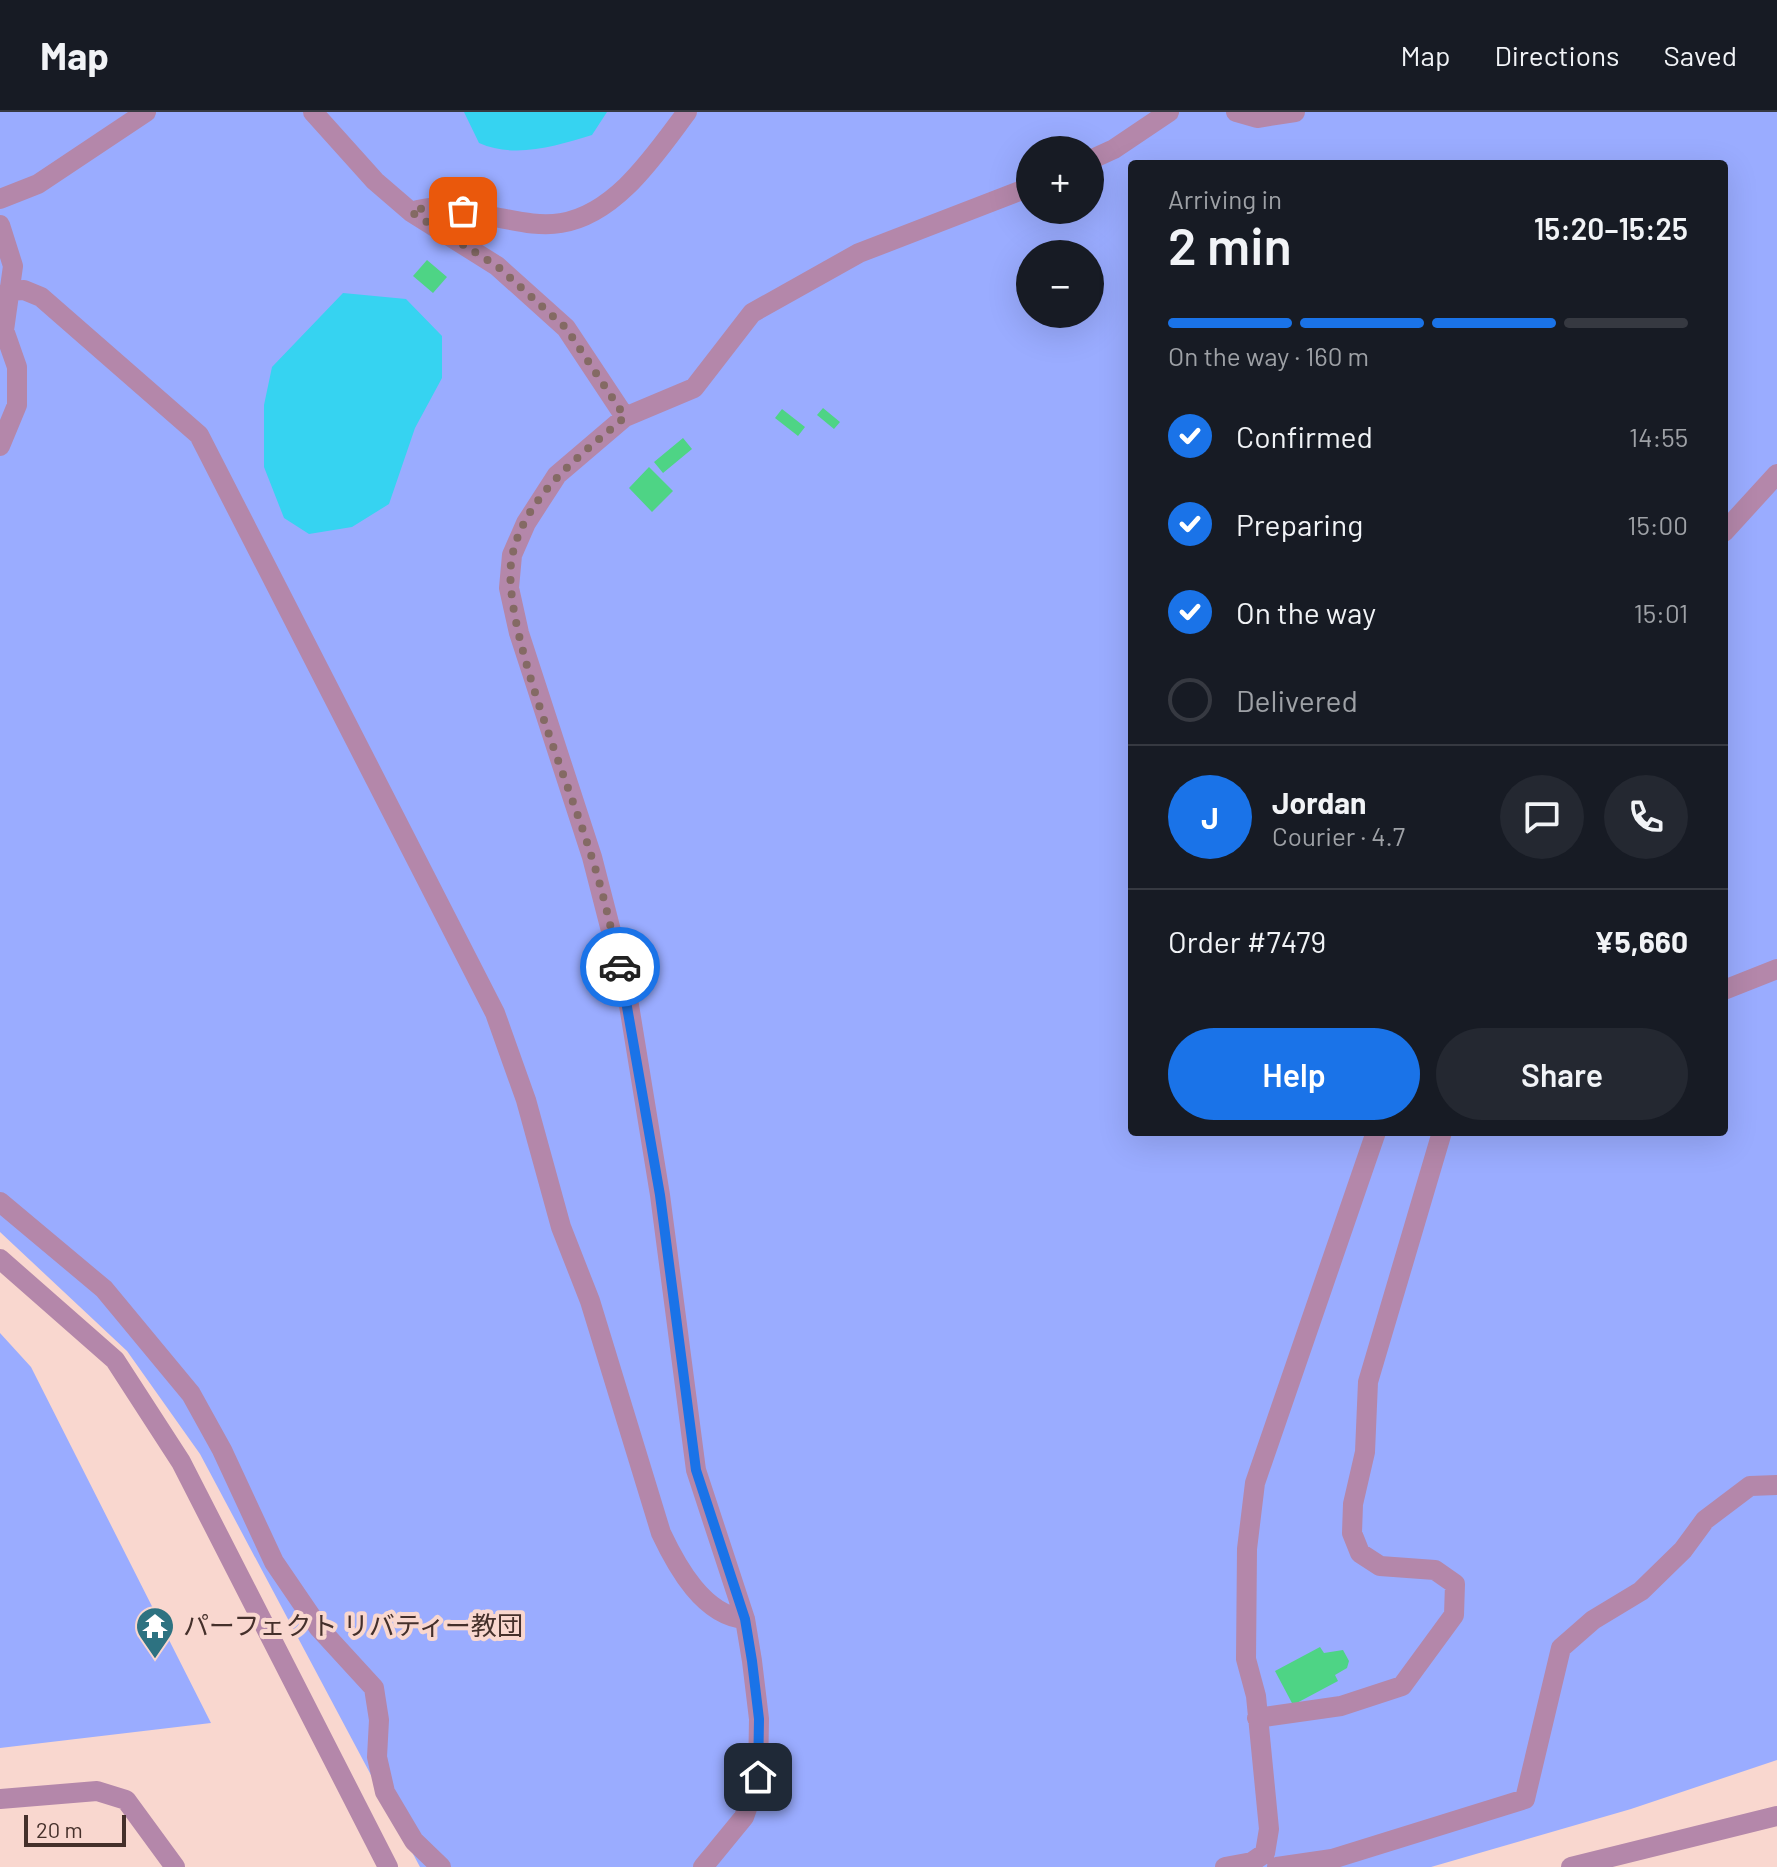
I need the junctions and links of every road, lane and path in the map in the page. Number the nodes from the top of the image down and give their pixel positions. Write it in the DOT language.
graph roads {
  1 [pos="146,112"];
  2 [pos="313,112"];
  3 [pos="687,112"];
  4 [pos="1169,112"];
  5 [pos="1236,112"];
  6 [pos="1295,112"];
  7 [pos="1104,154"];
  8 [pos="1016,192"];
  9 [pos="0,199"];
  10 [pos="411,212"];
  11 [pos="0,225"];
  12 [pos="8,291"];
  13 [pos="625,417"];
  14 [pos="0,446"];
  15 [pos="1777,474"];
  16 [pos="1728,528"];
  17 [pos="1777,969"];
  18 [pos="1728,988"];
  19 [pos="1375,1136"];
  20 [pos="1441,1136"];
  21 [pos="0,1202"];
  22 [pos="0,1259"];
  23 [pos="1777,1485"];
  24 [pos="745,1619"];
  25 [pos="1257,1718"];
  26 [pos="0,1799"];
  27 [pos="1777,1816"];
  28 [pos="1261,1865"];
  29 [pos="175,1867"];
  30 [pos="388,1867"];
  31 [pos="441,1867"];
  32 [pos="703,1867"];
  33 [pos="1225,1867"];
  34 [pos="1277,1867"];
  35 [pos="1571,1867"];
  1 -- 9 [label="lane"];
  2 -- 10 [label="lane"];
  3 -- 10 [label="lane"];
  4 -- 7 [label="lane"];
  5 -- 6 [label="lane"];
  8 -- 13 [label="lane"];
  10 -- 13 [label="lane"];
  11 -- 12 [label="lane"];
  12 -- 14 [label="lane"];
  12 -- 24 [label="lane"];
  13 -- 24 [label="lane"];
  15 -- 16 [label="lane"];
  17 -- 18 [label="lane"];
  19 -- 25 [label="lane"];
  20 -- 25 [label="lane"];
  21 -- 31 [label="lane"];
  22 -- 30 [label="lane"];
  23 -- 34 [label="lane"];
  24 -- 32 [label="lane"];
  25 -- 28 [label="lane"];
  26 -- 29 [label="lane"];
  27 -- 35 [label="lane"];
  28 -- 33 [label="lane"];
}
